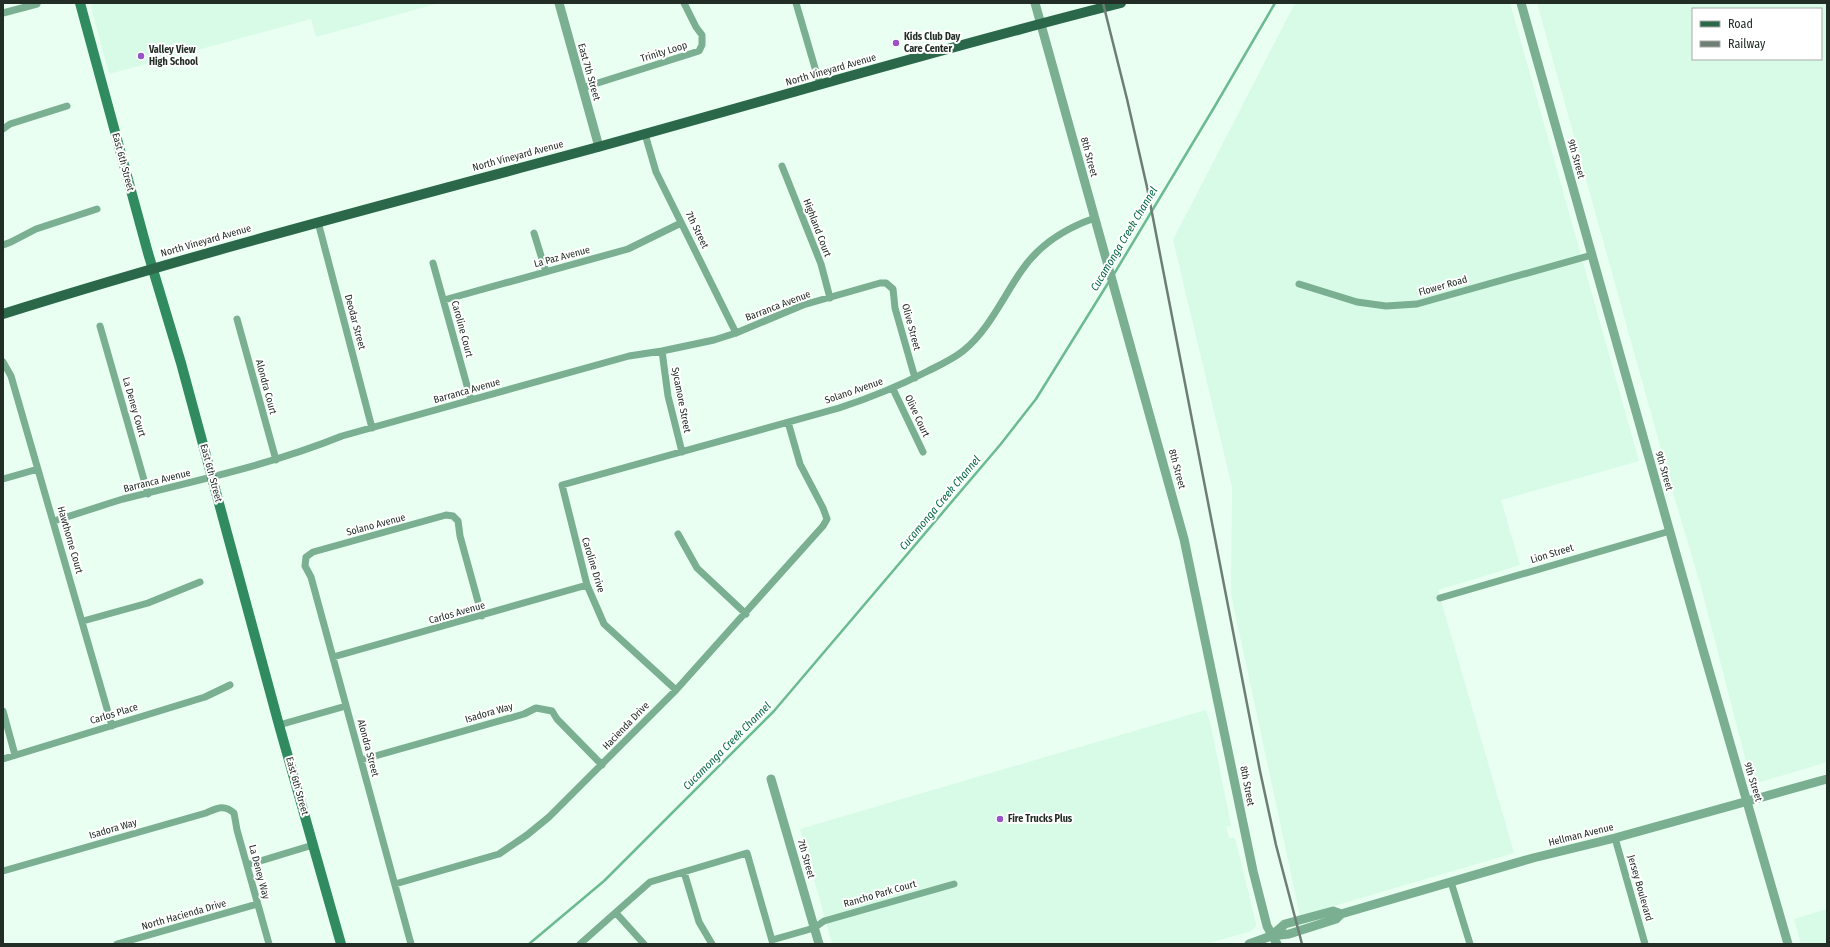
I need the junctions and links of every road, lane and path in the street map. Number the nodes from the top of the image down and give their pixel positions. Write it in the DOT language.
graph roads {
  1 [pos="80,3"];
  2 [pos="559,3"];
  3 [pos="684,3"];
  4 [pos="796,3"];
  5 [pos="1035,3"];
  6 [pos="1121,3"];
  7 [pos="1521,3"];
  8 [pos="37,4"];
  9 [pos="3,13"];
  10 [pos="1041,24"];
  11 [pos="820,85"];
  12 [pos="582,88"];
  13 [pos="67,106"];
  14 [pos="3,129"];
  15 [pos="645,134"];
  16 [pos="599,147"];
  17 [pos="782,166"];
  18 [pos="97,210"];
  19 [pos="1095,218"];
  20 [pos="318,222"];
  21 [pos="681,223"];
  22 [pos="534,233"];
  23 [pos="3,245"];
  24 [pos="1592,255"];
  25 [pos="433,263"];
  26 [pos="152,268"];
  27 [pos="546,272"];
  28 [pos="886,283"];
  29 [pos="1299,284"];
  30 [pos="830,298"];
  31 [pos="444,300"];
  32 [pos="3,314"];
  33 [pos="237,319"];
  34 [pos="100,326"];
  35 [pos="736,333"];
  36 [pos="662,351"];
  37 [pos="3,362"];
  38 [pos="915,378"];
  39 [pos="893,388"];
  40 [pos="471,400"];
  41 [pos="788,422"];
  42 [pos="372,428"];
  43 [pos="682,452"];
  44 [pos="923,452"];
  45 [pos="276,460"];
  46 [pos="38,469"];
  47 [pos="3,478"];
  48 [pos="212,478"];
  49 [pos="562,485"];
  50 [pos="148,494"];
  51 [pos="54,521"];
  52 [pos="1670,531"];
  53 [pos="678,534"];
  54 [pos="306,557"];
  55 [pos="200,582"];
  56 [pos="587,585"];
  57 [pos="1440,598"];
  58 [pos="746,614"];
  59 [pos="482,616"];
  60 [pos="83,621"];
  61 [pos="333,657"];
  62 [pos="230,686"];
  63 [pos="676,690"];
  64 [pos="346,706"];
  65 [pos="3,711"];
  66 [pos="280,725"];
  67 [pos="112,726"];
  68 [pos="15,755"];
  69 [pos="3,759"];
  70 [pos="361,760"];
  71 [pos="602,765"];
  72 [pos="771,779"];
  73 [pos="1827,779"];
  74 [pos="1747,800"];
  75 [pos="228,808"];
  76 [pos="1615,838"];
  77 [pos="313,845"];
  78 [pos="247,865"];
  79 [pos="3,871"];
  80 [pos="684,872"];
  81 [pos="1451,882"];
  82 [pos="395,884"];
  83 [pos="954,884"];
  84 [pos="257,904"];
  85 [pos="616,913"];
  86 [pos="814,928"];
  87 [pos="1272,936"];
  88 [pos="589,941"];
  89 [pos="773,942"];
  90 [pos="117,944"];
  91 [pos="268,944"];
  92 [pos="341,944"];
  93 [pos="411,944"];
  94 [pos="580,944"];
  95 [pos="644,944"];
  96 [pos="712,944"];
  97 [pos="819,944"];
  98 [pos="1249,944"];
  99 [pos="1277,944"];
  100 [pos="1470,944"];
  101 [pos="1645,944"];
  102 [pos="1788,944"];
  1 -- 26 [label="main road, East 6th Street"];
  2 -- 12 [label="street, East 7th Street"];
  3 -- 12 [label="street, Trinity Loop"];
  4 -- 11 [label="street"];
  5 -- 10 [label="street, 8th Street"];
  6 -- 10 [label="main road, North Vineyard Avenue"];
  7 -- 24 [label="street, 9th Street"];
  8 -- 9 [label="street"];
  10 -- 11 [label="main road, North Vineyard Avenue"];
  10 -- 19 [label="street, 8th Street"];
  11 -- 15 [label="main road, North Vineyard Avenue"];
  12 -- 16 [label="street, East 7th Street"];
  13 -- 14 [label="street"];
  15 -- 16 [label="main road, North Vineyard Avenue"];
  15 -- 21 [label="street, 7th Street"];
  16 -- 20 [label="main road, North Vineyard Avenue"];
  17 -- 30 [label="street, Highland Court"];
  18 -- 23 [label="street"];
  19 -- 38 [label="street, Solano Avenue"];
  19 -- 87 [label="street, 8th Street"];
  20 -- 26 [label="main road, North Vineyard Avenue"];
  20 -- 42 [label="street, Deodar Street"];
  21 -- 27 [label="street, La Paz Avenue"];
  21 -- 35 [label="street, 7th Street"];
  22 -- 27 [label="street"];
  24 -- 29 [label="street, Flower Road"];
  24 -- 52 [label="street, 9th Street"];
  25 -- 31 [label="street, Caroline Court"];
  26 -- 32 [label="main road, North Vineyard Avenue"];
  26 -- 48 [label="main road, East 6th Street"];
  27 -- 31 [label="street, La Paz Avenue"];
  28 -- 30 [label="street, Barranca Avenue"];
  28 -- 38 [label="street, Olive Street"];
  30 -- 35 [label="street, Barranca Avenue"];
  31 -- 40 [label="street, Caroline Court"];
  33 -- 45 [label="street, Alondra Court"];
  34 -- 50 [label="street, La Deney Court"];
  35 -- 36 [label="street, Barranca Avenue"];
  36 -- 40 [label="street, Barranca Avenue"];
  36 -- 43 [label="street, Sycamore Street"];
  37 -- 46 [label="street, Hawthorne Court"];
  38 -- 39 [label="street, Solano Avenue"];
  39 -- 41 [label="street, Solano Avenue"];
  39 -- 44 [label="street, Olive Court"];
  40 -- 42 [label="street, Barranca Avenue"];
  41 -- 43 [label="street, Solano Avenue"];
  41 -- 58 [label="street, Hacienda Drive"];
  42 -- 45 [label="street, Barranca Avenue"];
  43 -- 49 [label="street, Solano Avenue"];
  45 -- 48 [label="street, Barranca Avenue"];
  46 -- 47 [label="street"];
  46 -- 51 [label="street, Hawthorne Court"];
  48 -- 50 [label="street, Barranca Avenue"];
  48 -- 66 [label="main road, East 6th Street"];
  49 -- 56 [label="street, Caroline Drive"];
  50 -- 51 [label="street, Barranca Avenue"];
  51 -- 60 [label="street, Hawthorne Court"];
  52 -- 57 [label="street, Lion Street"];
  52 -- 74 [label="street, 9th Street"];
  53 -- 58 [label="street"];
  54 -- 59 [label="street, Solano Avenue"];
  54 -- 61 [label="street, Alondra Street"];
  55 -- 60 [label="street"];
  56 -- 59 [label="street, Carlos Avenue"];
  56 -- 63 [label="street, Caroline Drive"];
  58 -- 63 [label="street, Hacienda Drive"];
  59 -- 61 [label="street, Carlos Avenue"];
  60 -- 67 [label="street, Hawthorne Court"];
  61 -- 64 [label="street, Alondra Street"];
  62 -- 67 [label="street, Carlos Place"];
  63 -- 71 [label="street, Hacienda Drive"];
  64 -- 66 [label="street"];
  64 -- 70 [label="street, Alondra Street"];
  65 -- 68 [label="street"];
  66 -- 77 [label="main road, East 6th Street"];
  67 -- 68 [label="street, Carlos Place"];
  68 -- 69 [label="street, Carlos Place"];
  70 -- 71 [label="street, Isadora Way"];
  70 -- 82 [label="street, Alondra Street"];
  71 -- 82 [label="street, Hacienda Drive"];
  72 -- 86 [label="street, 7th Street"];
  73 -- 74 [label="street, Hellman Avenue"];
  74 -- 76 [label="street, Hellman Avenue"];
  74 -- 102 [label="street, 9th Street"];
  75 -- 78 [label="street, La Deney Way"];
  75 -- 79 [label="street, Isadora Way"];
  76 -- 81 [label="street, Hellman Avenue"];
  76 -- 101 [label="street, Jersey Boulevard"];
  77 -- 78 [label="street"];
  77 -- 92 [label="main road, East 6th Street"];
  78 -- 84 [label="street, La Deney Way"];
  80 -- 85 [label="street"];
  80 -- 89 [label="street"];
  80 -- 96 [label="street"];
  81 -- 87 [label="street, Hellman Avenue"];
  81 -- 100 [label="street"];
  82 -- 93 [label="street, Alondra Street"];
  83 -- 86 [label="street, Rancho Park Court"];
  84 -- 90 [label="street, North Hacienda Drive"];
  84 -- 91 [label="street, La Deney Way"];
  85 -- 88 [label="street"];
  85 -- 95 [label="street"];
  86 -- 89 [label="street, Rancho Park Court"];
  86 -- 97 [label="street, 7th Street"];
  87 -- 98 [label="street, Hellman Avenue"];
  87 -- 99 [label="street, 8th Street"];
  88 -- 94 [label="street"];
}
